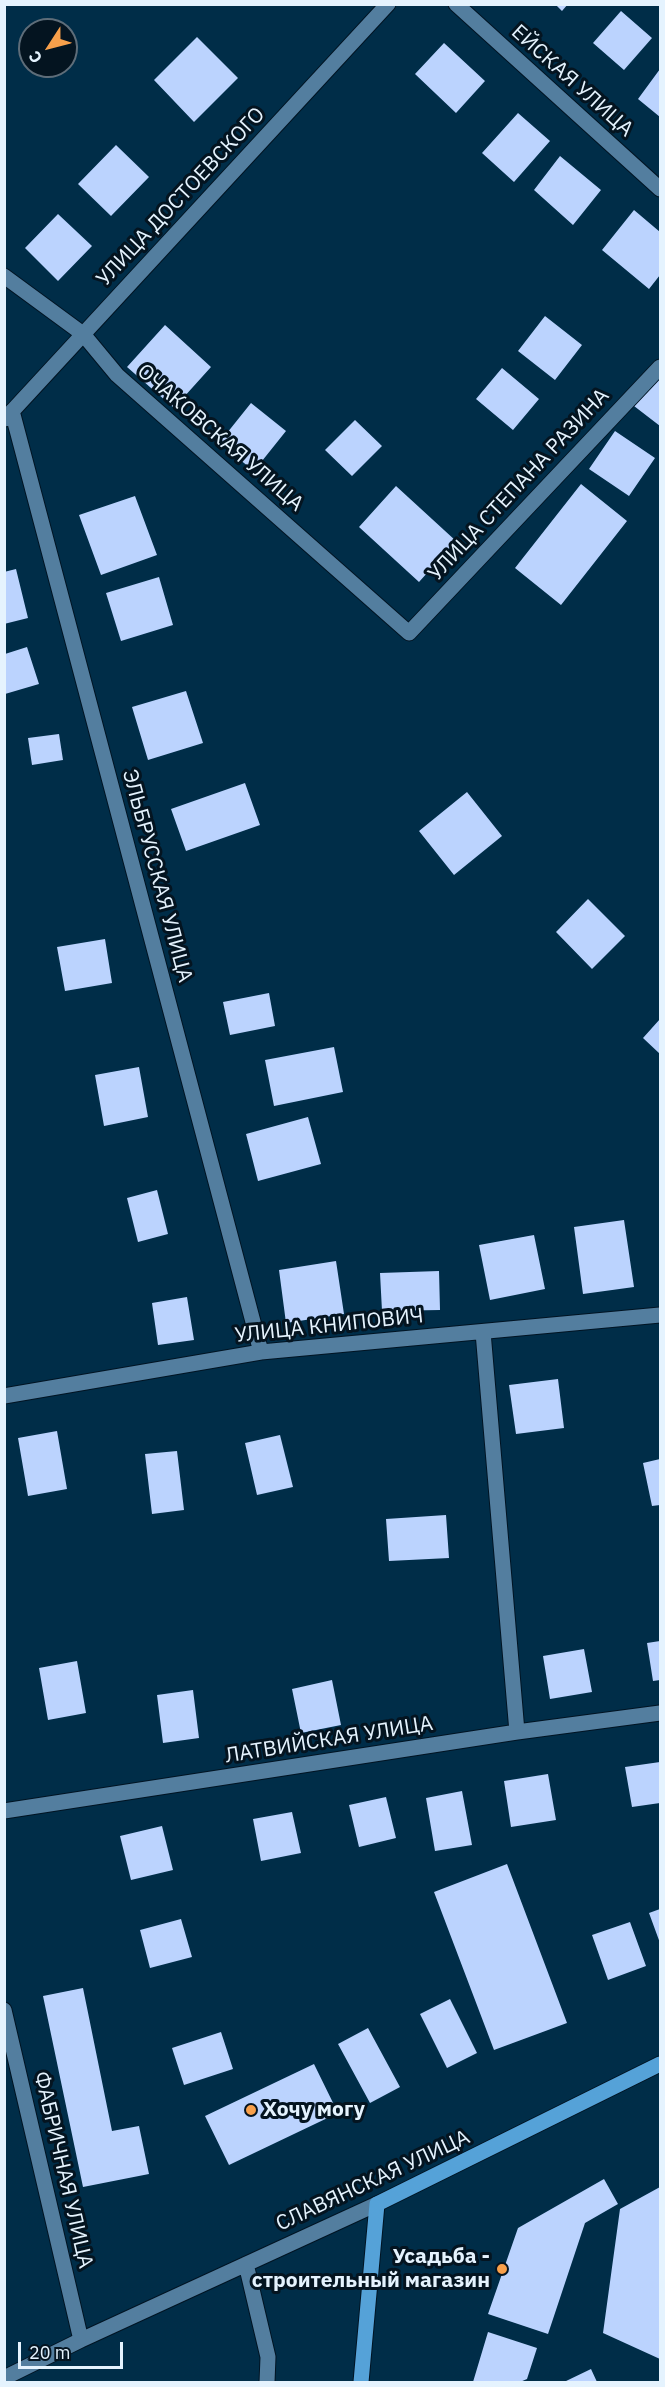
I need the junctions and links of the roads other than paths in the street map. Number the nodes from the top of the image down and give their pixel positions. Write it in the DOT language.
graph roads {
  1 [pos="388,4"];
  2 [pos="456,4"];
  3 [pos="660,189"];
  4 [pos="4,276"];
  5 [pos="83,334"];
  6 [pos="660,367"];
  7 [pos="8,415"];
  8 [pos="409,633"];
  9 [pos="660,1315"];
  10 [pos="483,1332"];
  11 [pos="261,1352"];
  12 [pos="4,1396"];
  13 [pos="660,1713"];
  14 [pos="517,1732"];
  15 [pos="4,1811"];
  16 [pos="4,2010"];
  17 [pos="660,2064"];
  18 [pos="377,2204"];
  19 [pos="246,2264"];
  20 [pos="81,2340"];
  21 [pos="4,2378"];
  22 [pos="267,2382"];
  23 [pos="361,2382"];
  1 -- 5 [label="street, УЛИЦА ДОСТОЕВСКОГО"];
  2 -- 3 [label="street, ЕЙСКАЯ УЛИЦА"];
  4 -- 5 [label="street, ОЧАКОВСКАЯ УЛИЦА"];
  5 -- 7 [label="street, УЛИЦА ДОСТОЕВСКОГО"];
  5 -- 8 [label="street, ОЧАКОВСКАЯ УЛИЦА"];
  6 -- 8 [label="street, УЛИЦА СТЕПАНА РАЗИНА"];
  7 -- 11 [label="street, ЭЛЬБРУССКАЯ УЛИЦА"];
  9 -- 10 [label="street, УЛИЦА КНИПОВИЧ"];
  10 -- 11 [label="street, УЛИЦА КНИПОВИЧ"];
  10 -- 14 [label="street"];
  11 -- 12 [label="street, УЛИЦА КНИПОВИЧ"];
  13 -- 14 [label="street, ЛАТВИЙСКАЯ УЛИЦА"];
  14 -- 15 [label="street, ЛАТВИЙСКАЯ УЛИЦА"];
  16 -- 20 [label="street, ФАБРИЧНАЯ УЛИЦА"];
  17 -- 18 [label="main road, СЛАВЯНСКАЯ УЛИЦА"];
  18 -- 19 [label="street, СЛАВЯНСКАЯ УЛИЦА"];
  18 -- 23 [label="main road"];
  19 -- 20 [label="street, СЛАВЯНСКАЯ УЛИЦА"];
  19 -- 22 [label="street"];
  20 -- 21 [label="street, СЛАВЯНСКАЯ УЛИЦА"];
}
